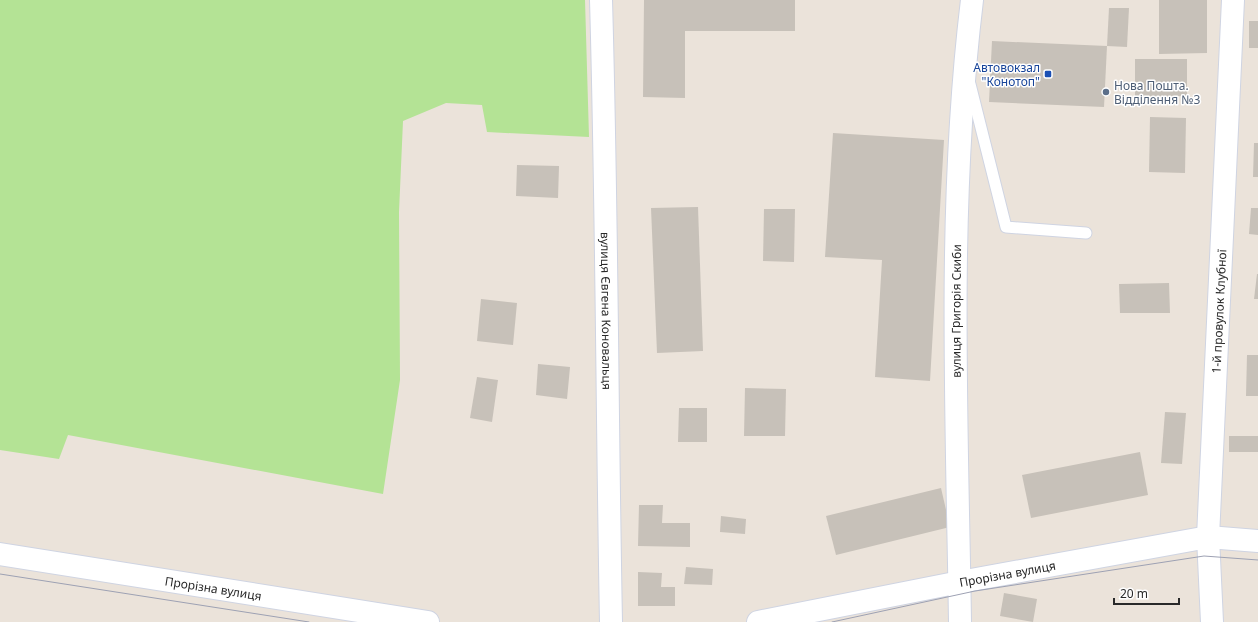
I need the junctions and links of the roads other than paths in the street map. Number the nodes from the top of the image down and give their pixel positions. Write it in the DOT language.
graph roads {
  1 [pos="600,0"];
  2 [pos="972,0"];
  3 [pos="1233,0"];
  4 [pos="965,62"];
  5 [pos="1086,233"];
  6 [pos="1208,537"];
  7 [pos="1258,541"];
  8 [pos="0,554"];
  9 [pos="960,582"];
  10 [pos="428,622"];
  11 [pos="611,622"];
  12 [pos="758,622"];
  13 [pos="960,622"];
  14 [pos="1212,622"];
  1 -- 11 [label="street, вулиця Євгена Коновальця"];
  2 -- 4 [label="street, вулиця Григорія Скиби"];
  3 -- 6 [label="street, 1-й провулок Клубної"];
  4 -- 5 [label="lane"];
  4 -- 9 [label="street, вулиця Григорія Скиби"];
  6 -- 7 [label="street, Прорізна вулиця"];
  6 -- 9 [label="street, Прорізна вулиця"];
  6 -- 14 [label="street, 1-й провулок Клубної"];
  8 -- 10 [label="street, Прорізна вулиця"];
  9 -- 12 [label="street, Прорізна вулиця"];
  9 -- 13 [label="street, вулиця Григорія Скиби"];
}
